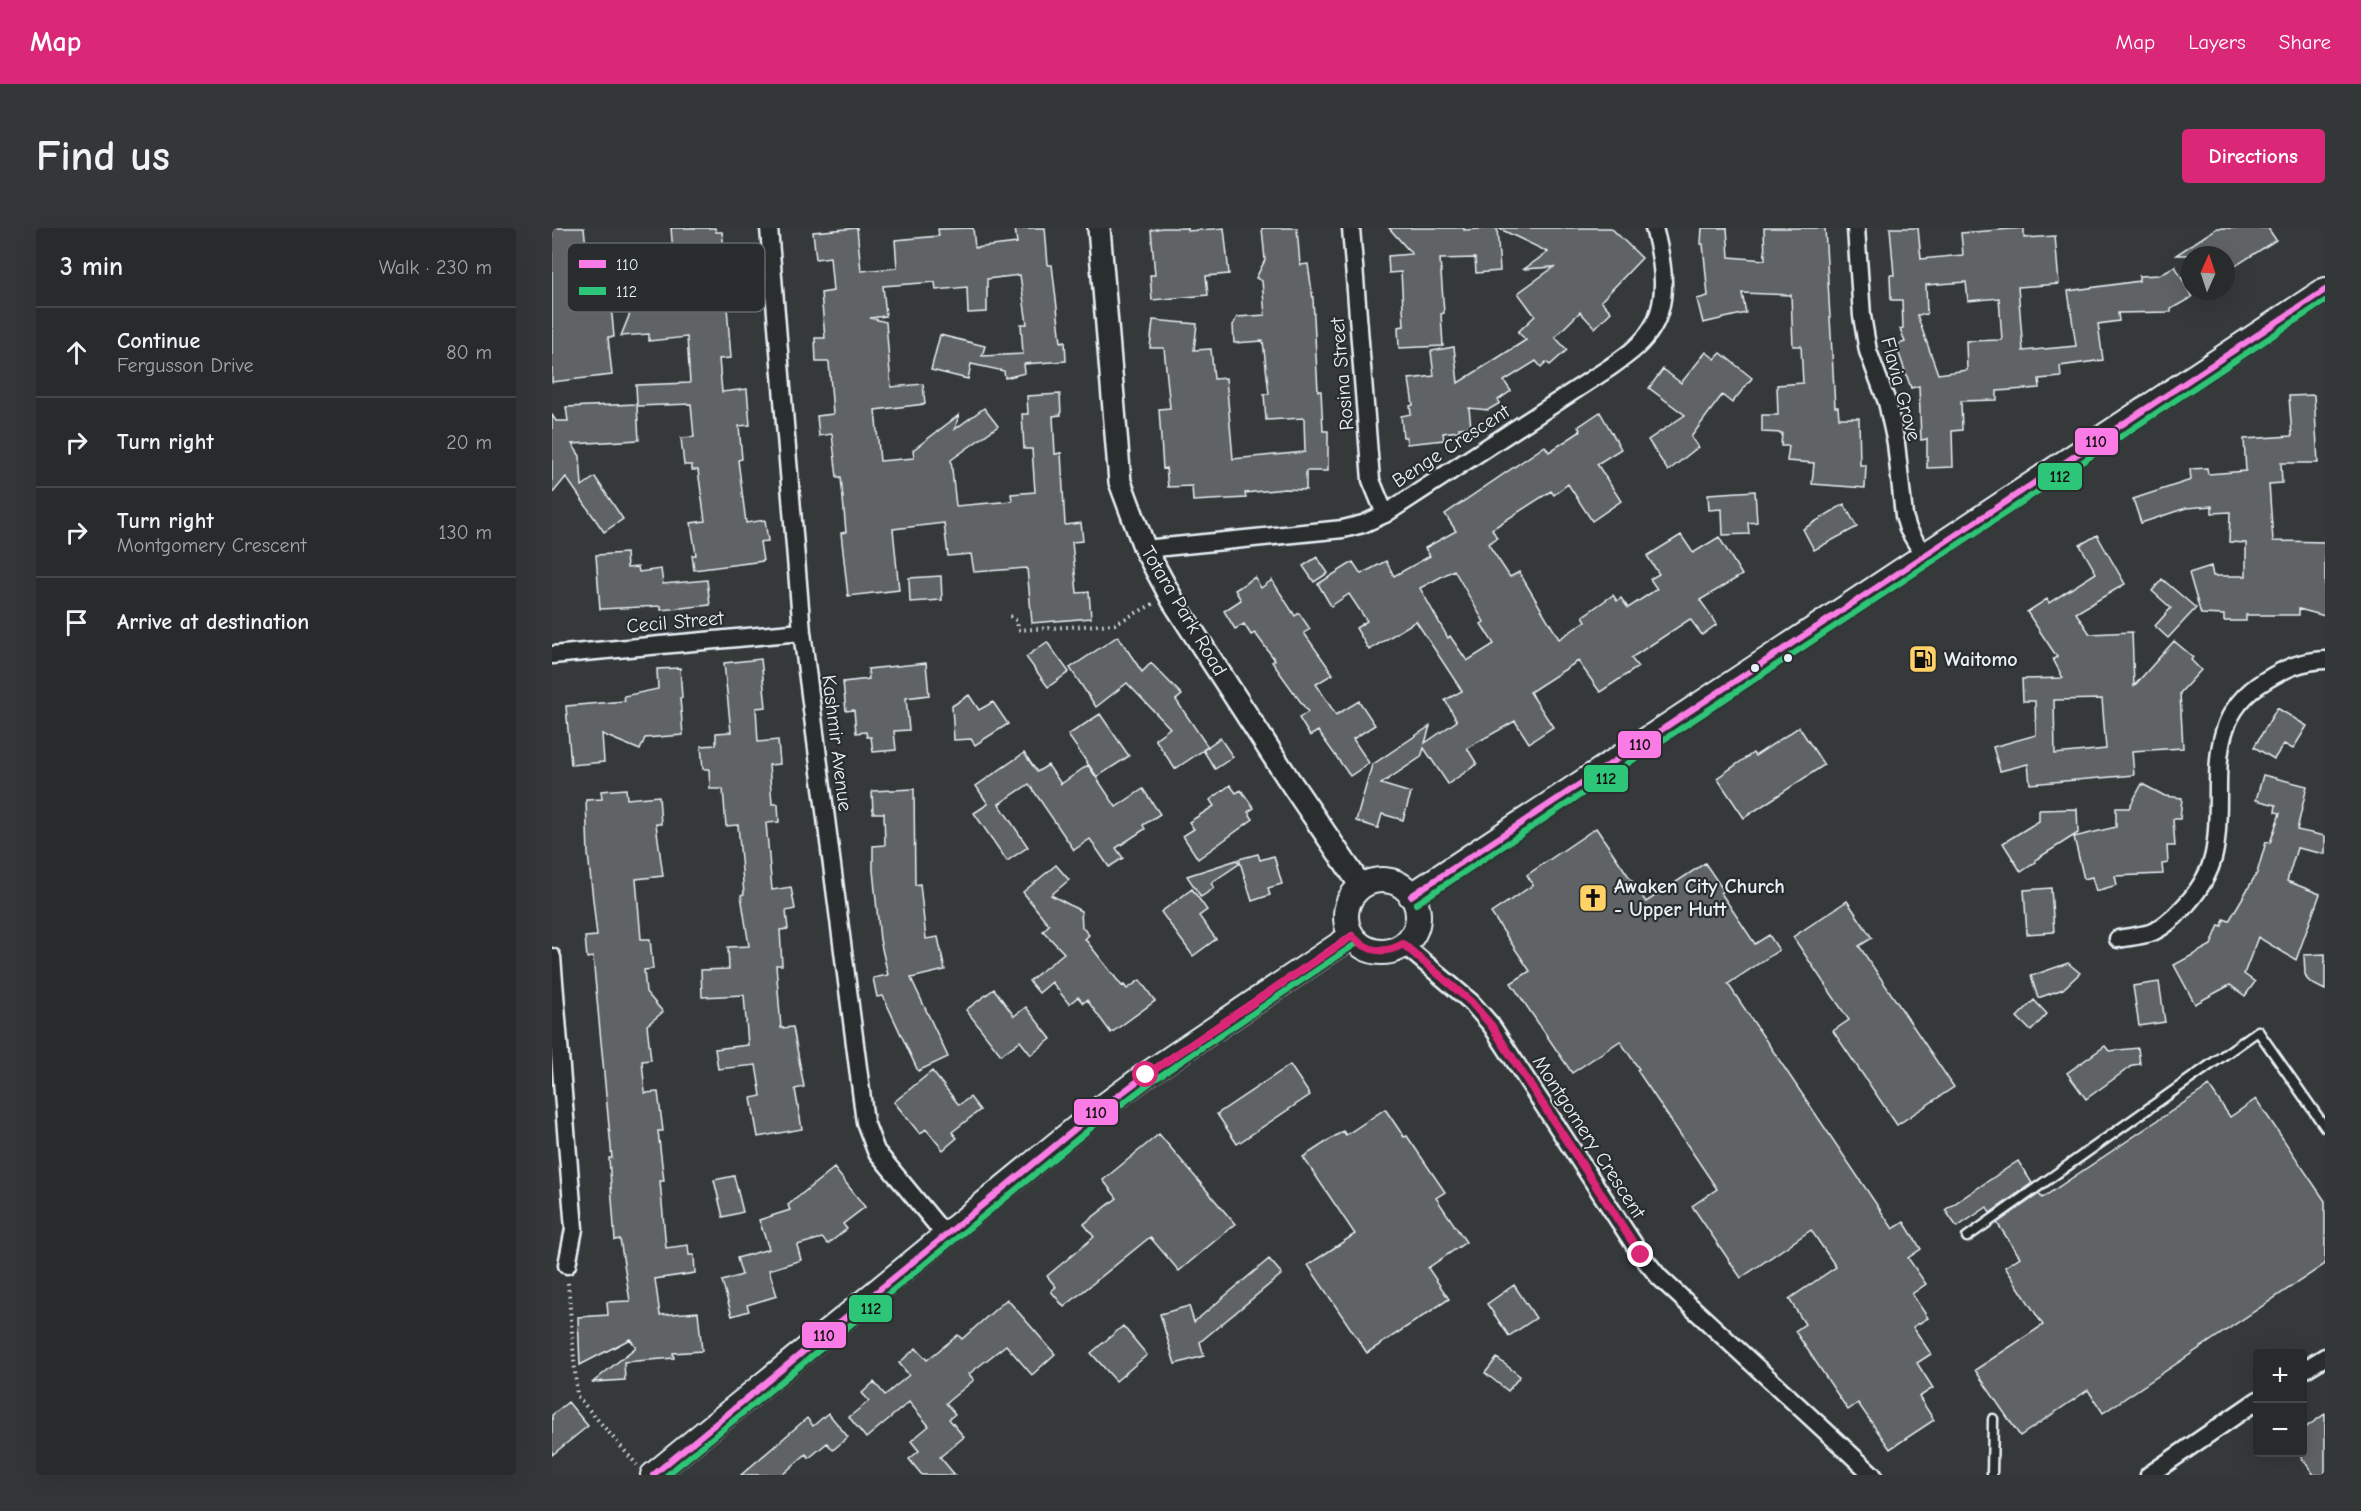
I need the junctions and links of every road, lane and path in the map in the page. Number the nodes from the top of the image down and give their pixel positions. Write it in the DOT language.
graph roads {
  1 [pos="769,228"];
  2 [pos="1099,228"];
  3 [pos="1351,228"];
  4 [pos="1654,228"];
  5 [pos="1856,228"];
  6 [pos="2325,290"];
  7 [pos="1384,514"];
  8 [pos="1144,549"];
  9 [pos="1924,556"];
  10 [pos="1170,595"];
  11 [pos="1010,616"];
  12 [pos="802,632"];
  13 [pos="552,655"];
  14 [pos="2325,660"];
  15 [pos="1361,886"];
  16 [pos="1412,896"];
  17 [pos="1352,936"];
  18 [pos="2118,939"];
  19 [pos="1403,944"];
  20 [pos="552,957"];
  21 [pos="2325,1127"];
  22 [pos="945,1235"];
  23 [pos="1967,1237"];
  24 [pos="567,1264"];
  25 [pos="2325,1357"];
  26 [pos="2307,1368"];
  27 [pos="2254,1403"];
  28 [pos="1994,1419"];
  29 [pos="645,1471"];
  30 [pos="1873,1475"];
  31 [pos="1992,1475"];
  32 [pos="2149,1475"];
  1 -- 12 [label="street, Kashmir Avenue"];
  2 -- 8 [label="street, Totara Park Road"];
  3 -- 7 [label="street, Rosina Street"];
  4 -- 7 [label="street, Benge Crescent"];
  5 -- 9 [label="street, Flavia Grove"];
  6 -- 9 [label="main road"];
  7 -- 8 [label="street, Benge Crescent"];
  8 -- 10 [label="street, Totara Park Road"];
  9 -- 16 [label="main road"];
  10 -- 11 [label="path"];
  10 -- 15 [label="street, Totara Park Road"];
  12 -- 13 [label="street, Cecil Street"];
  12 -- 22 [label="street, Kashmir Avenue"];
  14 -- 18 [label="street"];
  15 -- 16 [label="main road"];
  15 -- 17 [label="main road"];
  16 -- 19 [label="main road"];
  17 -- 19 [label="main road"];
  17 -- 22 [label="main road"];
  19 -- 30 [label="street, Montgomery Crescent"];
  20 -- 24 [label="street"];
  21 -- 23 [label="lane"];
  22 -- 29 [label="main road"];
  24 -- 29 [label="path"];
  25 -- 26 [label="street"];
  27 -- 32 [label="street"];
  28 -- 31 [label="lane"];
}
